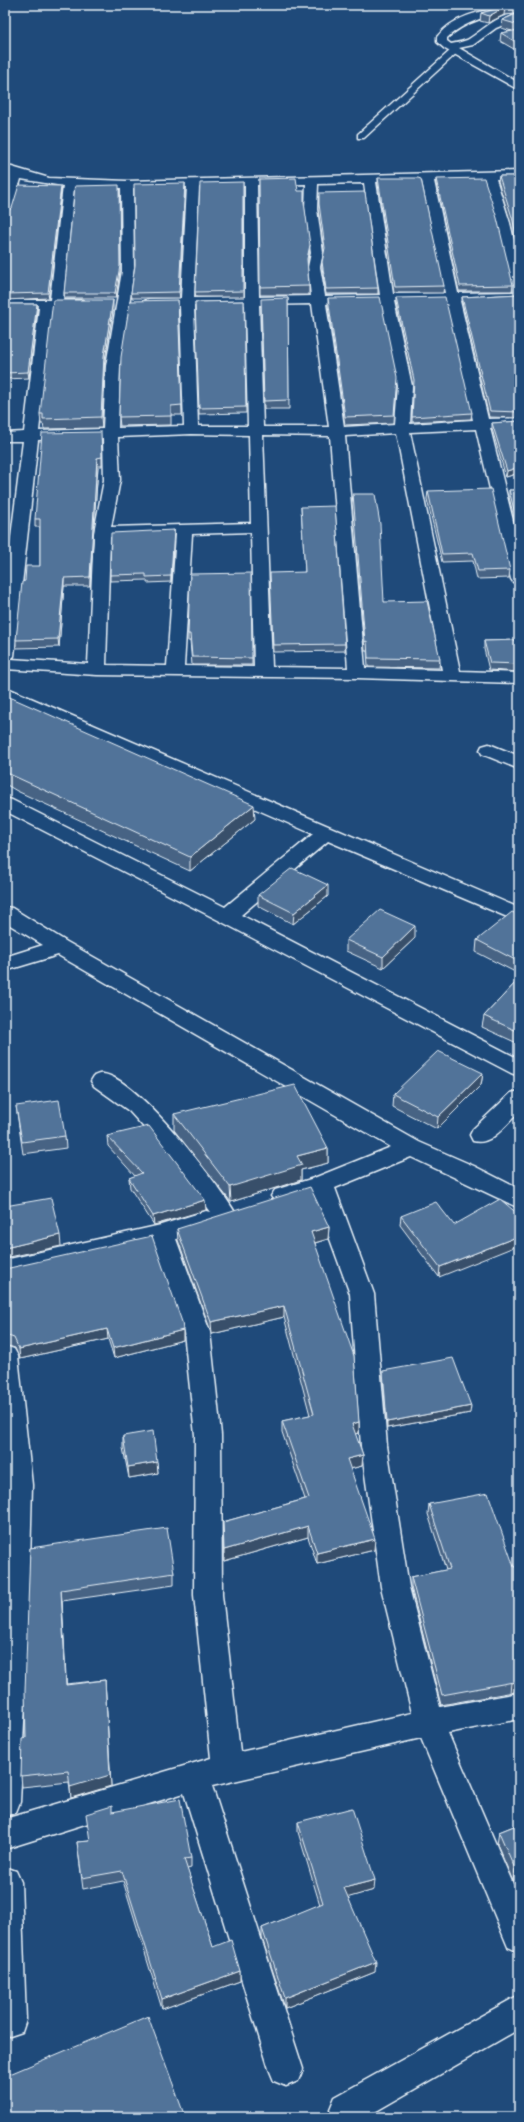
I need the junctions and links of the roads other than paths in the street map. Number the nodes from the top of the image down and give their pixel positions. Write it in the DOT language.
graph roads {
  1 [pos="519,7"];
  2 [pos="516,16"];
  3 [pos="518,30"];
  4 [pos="452,49"];
  5 [pos="513,72"];
  6 [pos="495,74"];
  7 [pos="519,87"];
  8 [pos="361,136"];
  9 [pos="10,171"];
  10 [pos="519,175"];
  11 [pos="489,176"];
  12 [pos="426,178"];
  13 [pos="312,180"];
  14 [pos="370,180"];
  15 [pos="251,181"];
  16 [pos="69,182"];
  17 [pos="194,183"];
  18 [pos="127,185"];
  19 [pos="5,213"];
  20 [pos="519,290"];
  21 [pos="519,296"];
  22 [pos="452,297"];
  23 [pos="386,299"];
  24 [pos="318,300"];
  25 [pos="252,301"];
  26 [pos="187,302"];
  27 [pos="5,304"];
  28 [pos="51,304"];
  29 [pos="93,304"];
  30 [pos="108,304"];
  31 [pos="123,304"];
  32 [pos="519,422"];
  33 [pos="482,424"];
  34 [pos="402,427"];
  35 [pos="191,430"];
  36 [pos="257,430"];
  37 [pos="110,432"];
  38 [pos="337,432"];
  39 [pos="31,436"];
  40 [pos="5,437"];
  41 [pos="260,527"];
  42 [pos="184,529"];
  43 [pos="102,532"];
  44 [pos="519,579"];
  45 [pos="5,656"];
  46 [pos="5,664"];
  47 [pos="97,670"];
  48 [pos="175,671"];
  49 [pos="263,673"];
  50 [pos="357,673"];
  51 [pos="452,677"];
  52 [pos="519,678"];
  53 [pos="5,692"];
  54 [pos="489,750"];
  55 [pos="519,763"];
  56 [pos="5,804"];
  57 [pos="326,833"];
  58 [pos="5,913"];
  59 [pos="227,916"];
  60 [pos="519,916"];
  61 [pos="60,947"];
  62 [pos="5,964"];
  63 [pos="519,1068"];
  64 [pos="102,1081"];
  65 [pos="519,1099"];
  66 [pos="482,1136"];
  67 [pos="411,1148"];
  68 [pos="322,1184"];
  69 [pos="519,1199"];
  70 [pos="224,1214"];
  71 [pos="162,1234"];
  72 [pos="5,1269"];
  73 [pos="5,1356"];
  74 [pos="519,1706"];
  75 [pos="429,1723"];
  76 [pos="227,1769"];
  77 [pos="194,1776"];
  78 [pos="5,1802"];
  79 [pos="5,1834"];
  80 [pos="5,1882"];
  81 [pos="519,1936"];
  82 [pos="519,2011"];
  83 [pos="10,2020"];
  84 [pos="286,2069"];
  85 [pos="347,2109"];
  1 -- 4 [label="street"];
  2 -- 3 [label="street"];
  2 -- 4 [label="street"];
  4 -- 6 [label="street"];
  4 -- 8 [label="lane"];
  5 -- 6 [label="street"];
  6 -- 7 [label="street"];
  9 -- 16 [label="street"];
  9 -- 19 [label="street"];
  10 -- 11 [label="street"];
  11 -- 12 [label="street"];
  11 -- 20 [label="street"];
  12 -- 14 [label="street"];
  12 -- 22 [label="street"];
  13 -- 14 [label="street"];
  13 -- 15 [label="street"];
  13 -- 24 [label="street"];
  14 -- 23 [label="street"];
  15 -- 17 [label="street"];
  15 -- 25 [label="street"];
  16 -- 18 [label="street"];
  16 -- 28 [label="street"];
  17 -- 18 [label="street"];
  17 -- 26 [label="street"];
  18 -- 31 [label="street"];
  21 -- 22 [label="street"];
  22 -- 23 [label="street"];
  22 -- 33 [label="street"];
  23 -- 24 [label="street"];
  23 -- 34 [label="street"];
  24 -- 25 [label="street"];
  24 -- 38 [label="street"];
  25 -- 26 [label="street"];
  25 -- 36 [label="street"];
  26 -- 31 [label="street"];
  26 -- 35 [label="street"];
  27 -- 28 [label="street"];
  28 -- 29 [label="street"];
  28 -- 39 [label="street"];
  30 -- 31 [label="street"];
  31 -- 37 [label="street"];
  32 -- 33 [label="street"];
  33 -- 34 [label="street"];
  33 -- 44 [label="street"];
  34 -- 38 [label="street"];
  34 -- 51 [label="street"];
  35 -- 36 [label="street"];
  35 -- 37 [label="street"];
  36 -- 38 [label="street"];
  36 -- 41 [label="street"];
  37 -- 39 [label="street"];
  37 -- 43 [label="street"];
  38 -- 50 [label="street"];
  39 -- 40 [label="street"];
  39 -- 45 [label="street"];
  41 -- 42 [label="street"];
  41 -- 49 [label="street"];
  42 -- 43 [label="street"];
  42 -- 48 [label="street"];
  43 -- 47 [label="street"];
  46 -- 47 [label="street"];
  47 -- 48 [label="street"];
  48 -- 49 [label="street"];
  49 -- 50 [label="street"];
  50 -- 51 [label="street"];
  51 -- 52 [label="street"];
  53 -- 57 [label="street"];
  54 -- 55 [label="street"];
  56 -- 59 [label="street"];
  57 -- 59 [label="street"];
  57 -- 60 [label="street"];
  58 -- 61 [label="street"];
  59 -- 63 [label="street"];
  61 -- 62 [label="street"];
  61 -- 67 [label="street"];
  64 -- 70 [label="street"];
  65 -- 66 [label="street"];
  67 -- 68 [label="street"];
  67 -- 69 [label="street"];
  68 -- 70 [label="street"];
  68 -- 75 [label="street"];
  70 -- 71 [label="street"];
  71 -- 72 [label="street"];
  71 -- 76 [label="street"];
  73 -- 78 [label="street"];
  74 -- 75 [label="street"];
  75 -- 76 [label="street"];
  75 -- 81 [label="street"];
  76 -- 77 [label="street"];
  77 -- 79 [label="street"];
  77 -- 84 [label="street"];
  80 -- 83 [label="street"];
  82 -- 85 [label="street"];
}
